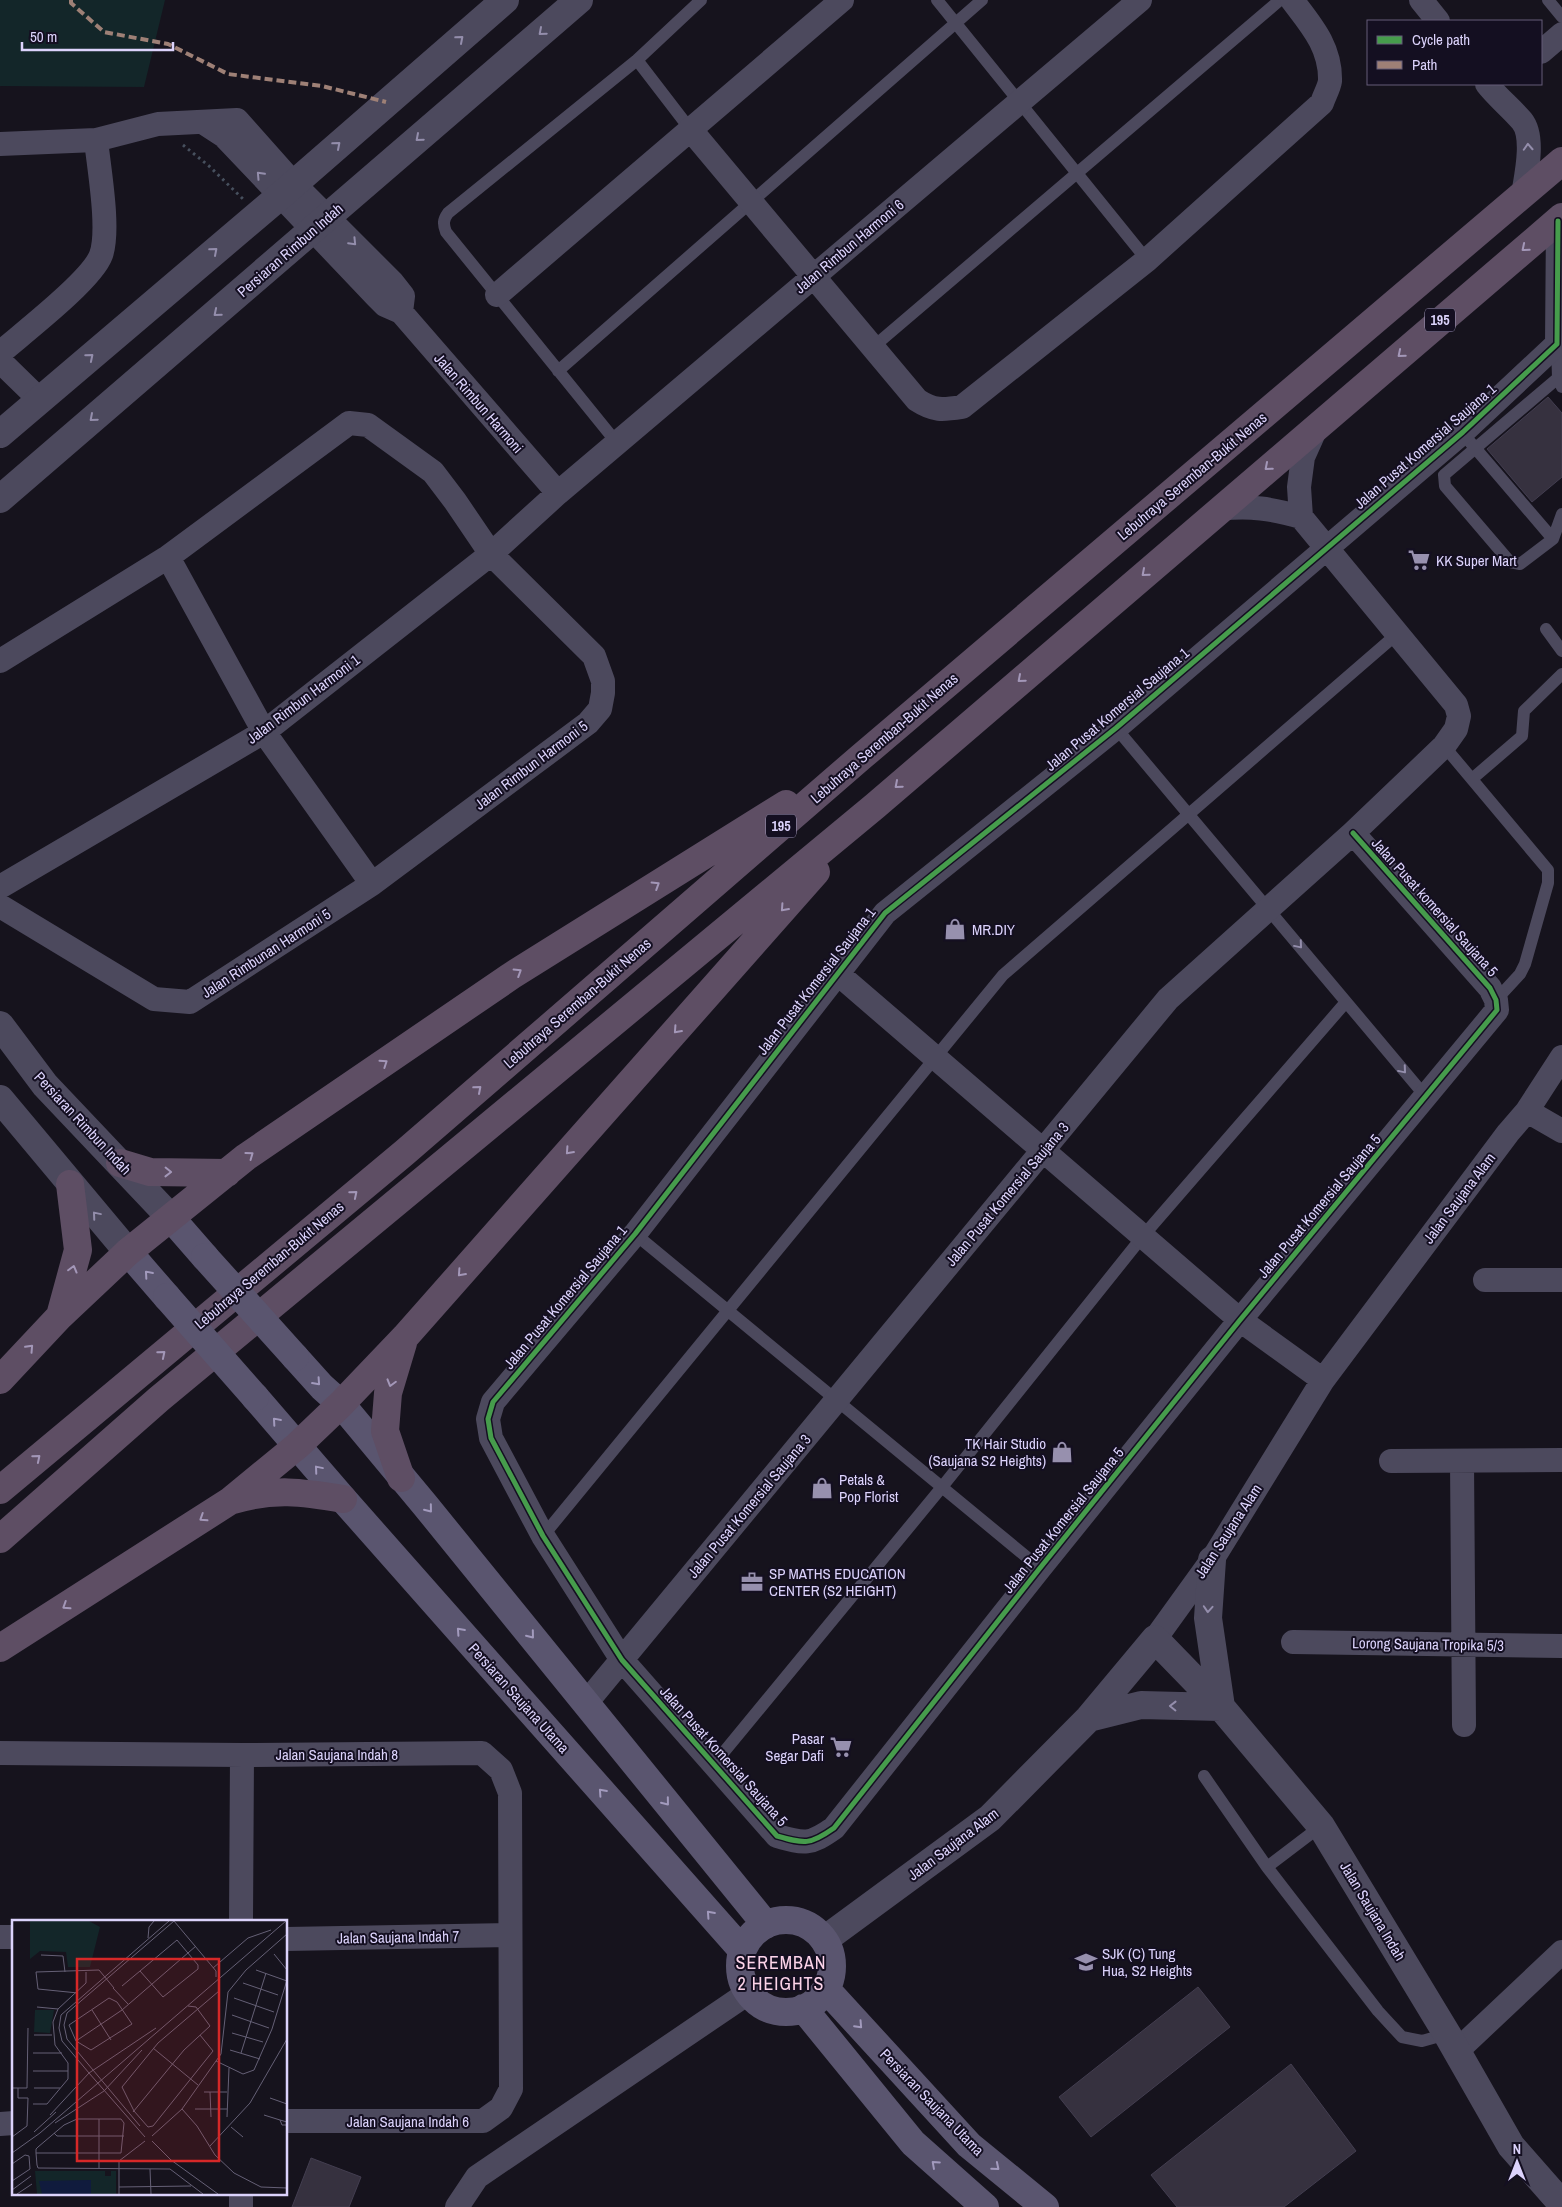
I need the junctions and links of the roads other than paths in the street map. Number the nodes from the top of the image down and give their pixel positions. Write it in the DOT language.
graph roads {
  1 [pos="505,0"];
  2 [pos="579,0"];
  3 [pos="701,0"];
  4 [pos="842,0"];
  5 [pos="937,0"];
  6 [pos="982,0"];
  7 [pos="1140,0"];
  8 [pos="1280,0"];
  9 [pos="1292,0"];
  10 [pos="1421,0"];
  11 [pos="1548,0"];
  12 [pos="1562,17"];
  13 [pos="1437,20"];
  14 [pos="956,23"];
  15 [pos="1562,34"];
  16 [pos="1542,51"];
  17 [pos="637,60"];
  18 [pos="1493,86"];
  19 [pos="1020,102"];
  20 [pos="690,129"];
  21 [pos="96,140"];
  22 [pos="0,144"];
  23 [pos="1562,161"];
  24 [pos="1077,173"];
  25 [pos="287,189"];
  26 [pos="1523,195"];
  27 [pos="750,202"];
  28 [pos="1560,219"];
  29 [pos="321,223"];
  30 [pos="1147,260"];
  31 [pos="812,277"];
  32 [pos="497,295"];
  33 [pos="1557,344"];
  34 [pos="872,348"];
  35 [pos="0,353"];
  36 [pos="7,367"];
  37 [pos="558,371"];
  38 [pos="1560,382"];
  39 [pos="40,400"];
  40 [pos="1318,424"];
  41 [pos="0,434"];
  42 [pos="1468,440"];
  43 [pos="617,443"];
  44 [pos="558,493"];
  45 [pos="0,499"];
  46 [pos="1220,509"];
  47 [pos="1562,514"];
  48 [pos="1302,517"];
  49 [pos="1553,538"];
  50 [pos="1326,547"];
  51 [pos="491,554"];
  52 [pos="168,556"];
  53 [pos="1546,629"];
  54 [pos="1397,634"];
  55 [pos="1562,651"];
  56 [pos="0,661"];
  57 [pos="1562,674"];
  58 [pos="1116,728"];
  59 [pos="264,732"];
  60 [pos="1444,746"];
  61 [pos="861,757"];
  62 [pos="1472,779"];
  63 [pos="875,806"];
  64 [pos="1188,814"];
  65 [pos="1353,833"];
  66 [pos="372,884"];
  67 [pos="0,887"];
  68 [pos="0,906"];
  69 [pos="1267,908"];
  70 [pos="837,973"];
  71 [pos="1496,1000"];
  72 [pos="1346,1002"];
  73 [pos="0,1025"];
  74 [pos="1562,1057"];
  75 [pos="935,1058"];
  76 [pos="1426,1097"];
  77 [pos="0,1099"];
  78 [pos="1527,1111"];
  79 [pos="1562,1131"];
  80 [pos="1043,1150"];
  81 [pos="120,1163"];
  82 [pos="227,1173"];
  83 [pos="70,1184"];
  84 [pos="171,1218"];
  85 [pos="635,1234"];
  86 [pos="1143,1236"];
  87 [pos="128,1252"];
  88 [pos="1485,1280"];
  89 [pos="1562,1280"];
  90 [pos="728,1310"];
  91 [pos="60,1316"];
  92 [pos="1240,1320"];
  93 [pos="405,1337"];
  94 [pos="0,1380"];
  95 [pos="1323,1380"];
  96 [pos="837,1400"];
  97 [pos="341,1404"];
  98 [pos="297,1446"];
  99 [pos="1391,1460"];
  100 [pos="1462,1460"];
  101 [pos="1562,1460"];
  102 [pos="401,1478"];
  103 [pos="942,1486"];
  104 [pos="0,1490"];
  105 [pos="343,1499"];
  106 [pos="230,1500"];
  107 [pos="543,1536"];
  108 [pos="0,1539"];
  109 [pos="1212,1560"];
  110 [pos="1040,1568"];
  111 [pos="1156,1639"];
  112 [pos="1293,1642"];
  113 [pos="1464,1644"];
  114 [pos="1562,1646"];
  115 [pos="0,1648"];
  116 [pos="622,1660"];
  117 [pos="586,1704"];
  118 [pos="1221,1708"];
  119 [pos="1089,1718"];
  120 [pos="1464,1726"];
  121 [pos="0,1753"];
  122 [pos="242,1755"];
  123 [pos="714,1764"];
  124 [pos="1204,1776"];
  125 [pos="1321,1826"];
  126 [pos="1267,1867"];
  127 [pos="241,1920"];
  128 [pos="766,1925"];
  129 [pos="510,1935"];
  130 [pos="288,1939"];
  131 [pos="824,1940"];
  132 [pos="742,1950"];
  133 [pos="1562,1952"];
  134 [pos="826,1989"];
  135 [pos="748,1993"];
  136 [pos="803,2008"];
  137 [pos="1452,2042"];
  138 [pos="288,2121"];
  139 [pos="241,2194"];
  140 [pos="1562,2204"];
  141 [pos="241,2207"];
  142 [pos="457,2207"];
  143 [pos="985,2207"];
  144 [pos="1045,2207"];
  25 -- 1 [label="street, one-way"];
  2 -- 29 [label="street, Persiaran Rimbun Indah, one-way"];
  3 -- 17 [label="lane"];
  4 -- 20 [label="street"];
  5 -- 14 [label="lane"];
  6 -- 14 [label="lane"];
  7 -- 19 [label="street, Jalan Rimbun Harmoni 6"];
  8 -- 24 [label="lane"];
  9 -- 30 [label="street"];
  10 -- 13 [label="street"];
  11 -- 12 [label="lane"];
  14 -- 19 [label="lane"];
  14 -- 27 [label="lane"];
  15 -- 16 [label="street"];
  17 -- 20 [label="lane"];
  17 -- 32 [label="lane"];
  26 -- 18 [label="street, one-way"];
  19 -- 24 [label="lane"];
  19 -- 31 [label="street, Jalan Rimbun Harmoni 6"];
  20 -- 27 [label="street"];
  20 -- 32 [label="street"];
  21 -- 22 [label="street"];
  21 -- 25 [label="street, Jalan Rimbun Harmoni"];
  21 -- 35 [label="street"];
  23 -- 26 [label="highway, Lebuhraya Seremban-Bukit Nenas / 195"];
  24 -- 30 [label="lane"];
  24 -- 34 [label="lane"];
  25 -- 29 [label="street, Jalan Rimbun Harmoni"];
  39 -- 25 [label="street, one-way"];
  26 -- 61 [label="highway, Lebuhraya Seremban-Bukit Nenas / 195"];
  27 -- 31 [label="street"];
  27 -- 37 [label="lane"];
  28 -- 33 [label="street"];
  28 -- 40 [label="highway, 195, one-way"];
  29 -- 44 [label="street, Jalan Rimbun Harmoni"];
  29 -- 45 [label="street, Persiaran Rimbun Indah, one-way"];
  30 -- 34 [label="street"];
  31 -- 34 [label="street"];
  31 -- 43 [label="street, Jalan Rimbun Harmoni 6"];
  32 -- 37 [label="lane"];
  33 -- 38 [label="lane"];
  33 -- 42 [label="street, Jalan Pusat Komersial Saujana 1"];
  36 -- 39 [label="street"];
  37 -- 43 [label="lane"];
  38 -- 42 [label="lane"];
  39 -- 41 [label="street"];
  40 -- 46 [label="highway, 195, one-way"];
  40 -- 48 [label="street"];
  42 -- 49 [label="lane"];
  42 -- 49 [label="lane"];
  42 -- 50 [label="street, Jalan Pusat Komersial Saujana 1"];
  43 -- 44 [label="street, Jalan Rimbun Harmoni 6"];
  44 -- 51 [label="street, Jalan Rimbun Harmoni 1"];
  46 -- 48 [label="street"];
  46 -- 63 [label="highway, 195, one-way"];
  47 -- 49 [label="lane"];
  48 -- 50 [label="street"];
  50 -- 54 [label="street"];
  50 -- 58 [label="street, Jalan Pusat Komersial Saujana 1"];
  51 -- 52 [label="street, Jalan Rimbun Harmoni 5"];
  51 -- 59 [label="street, Jalan Rimbun Harmoni 1"];
  51 -- 66 [label="street, Jalan Rimbun Harmoni 5"];
  52 -- 56 [label="street, Jalan Rimbun Harmoni 5"];
  52 -- 59 [label="street"];
  53 -- 55 [label="lane"];
  54 -- 60 [label="street, Jalan Pusat Komersial Saujana 3"];
  54 -- 64 [label="lane"];
  57 -- 62 [label="lane"];
  58 -- 64 [label="lane"];
  58 -- 70 [label="street, Jalan Pusat Komersial Saujana 1"];
  59 -- 66 [label="street"];
  59 -- 67 [label="street, Jalan Rimbun Harmoni 1"];
  60 -- 62 [label="lane"];
  60 -- 65 [label="street, Jalan Pusat Komersial Saujana 3"];
  82 -- 61 [label="highway, one-way"];
  104 -- 61 [label="highway, Lebuhraya Seremban-Bukit Nenas / 195, one-way"];
  62 -- 71 [label="lane"];
  63 -- 93 [label="highway, one-way"];
  63 -- 108 [label="highway, 195"];
  64 -- 69 [label="lane"];
  64 -- 75 [label="lane"];
  65 -- 69 [label="street, Jalan Pusat Komersial Saujana 3"];
  65 -- 71 [label="street, Jalan Pusat komersial Saujana 5"];
  66 -- 68 [label="street, Jalan Rimbunan Harmoni 5"];
  69 -- 72 [label="lane, one-way"];
  69 -- 80 [label="street, Jalan Pusat Komersial Saujana 3"];
  70 -- 75 [label="street"];
  70 -- 85 [label="street, Jalan Pusat Komersial Saujana 1"];
  71 -- 76 [label="street, Jalan Pusat Komersial Saujana 5"];
  72 -- 76 [label="lane, one-way"];
  72 -- 86 [label="lane"];
  73 -- 81 [label="street, Persiaran Rimbun Indah"];
  74 -- 78 [label="street, Jalan Saujana Alam"];
  75 -- 80 [label="street"];
  75 -- 90 [label="lane"];
  76 -- 92 [label="street, Jalan Pusat Komersial Saujana 5"];
  77 -- 83 [label="street"];
  78 -- 79 [label="street"];
  78 -- 95 [label="street, Jalan Saujana Alam"];
  80 -- 86 [label="street"];
  80 -- 96 [label="street, Jalan Pusat Komersial Saujana 3"];
  81 -- 82 [label="highway, one-way"];
  81 -- 84 [label="street, Persiaran Rimbun Indah"];
  82 -- 84 [label="highway"];
  87 -- 83 [label="street, one-way"];
  91 -- 83 [label="highway, one-way"];
  84 -- 87 [label="highway"];
  84 -- 97 [label="main road, one-way, bridge"];
  85 -- 90 [label="lane"];
  85 -- 107 [label="street, Jalan Pusat Komersial Saujana 1"];
  86 -- 92 [label="street"];
  86 -- 103 [label="lane"];
  87 -- 91 [label="highway"];
  98 -- 87 [label="main road, Persiaran Saujana Utama, one-way, bridge"];
  88 -- 89 [label="street"];
  90 -- 96 [label="lane"];
  90 -- 107 [label="lane"];
  94 -- 91 [label="highway, one-way"];
  92 -- 95 [label="street"];
  92 -- 110 [label="street, Jalan Pusat Komersial Saujana 5"];
  93 -- 97 [label="highway"];
  93 -- 102 [label="highway, one-way"];
  95 -- 109 [label="street, Jalan Saujana Alam"];
  96 -- 103 [label="lane"];
  96 -- 116 [label="street, Jalan Pusat Komersial Saujana 3"];
  97 -- 98 [label="highway"];
  97 -- 102 [label="main road"];
  105 -- 98 [label="main road, Persiaran Saujana Utama, one-way"];
  98 -- 106 [label="highway"];
  99 -- 100 [label="street"];
  100 -- 101 [label="street"];
  100 -- 113 [label="street"];
  102 -- 117 [label="main road, one-way"];
  103 -- 110 [label="lane"];
  103 -- 123 [label="lane"];
  105 -- 106 [label="highway"];
  132 -- 105 [label="main road, Persiaran Saujana Utama, one-way"];
  106 -- 115 [label="highway, one-way"];
  107 -- 116 [label="street, Jalan Pusat Komersial Saujana 1"];
  109 -- 111 [label="street, Jalan Saujana Alam"];
  109 -- 118 [label="street, one-way"];
  110 -- 123 [label="street, Jalan Pusat Komersial Saujana 5"];
  111 -- 118 [label="street, Jalan Saujana Indah"];
  111 -- 119 [label="street, Jalan Saujana Alam"];
  112 -- 113 [label="street, Lorong Saujana Tropika 5/3"];
  113 -- 114 [label="street, Lorong Saujana Tropika 5/3"];
  113 -- 120 [label="street"];
  116 -- 117 [label="street, Jalan Pusat Komersial Saujana 3"];
  116 -- 123 [label="street, Jalan Pusat Komersial Saujana 5"];
  117 -- 128 [label="main road, one-way"];
  118 -- 119 [label="street, one-way"];
  118 -- 125 [label="street, Jalan Saujana Indah"];
  119 -- 131 [label="street, Jalan Saujana Alam"];
  121 -- 122 [label="street, Jalan Saujana Indah 8"];
  122 -- 127 [label="street"];
  122 -- 129 [label="street, Jalan Saujana Indah 8"];
  124 -- 126 [label="lane"];
  125 -- 126 [label="lane"];
  125 -- 137 [label="street, Jalan Saujana Indah"];
  126 -- 137 [label="lane"];
  128 -- 131 [label="main road"];
  128 -- 132 [label="main road"];
  129 -- 130 [label="street, Jalan Saujana Indah 7"];
  129 -- 138 [label="street, Jalan Saujana Indah 6"];
  131 -- 134 [label="main road"];
  132 -- 135 [label="main road"];
  133 -- 137 [label="street"];
  134 -- 136 [label="main road"];
  134 -- 144 [label="main road, Persiaran Saujana Utama, one-way"];
  135 -- 136 [label="main road"];
  135 -- 142 [label="street"];
  143 -- 136 [label="main road, one-way"];
  137 -- 140 [label="street, Jalan Saujana Indah"];
  139 -- 141 [label="street"];
}
